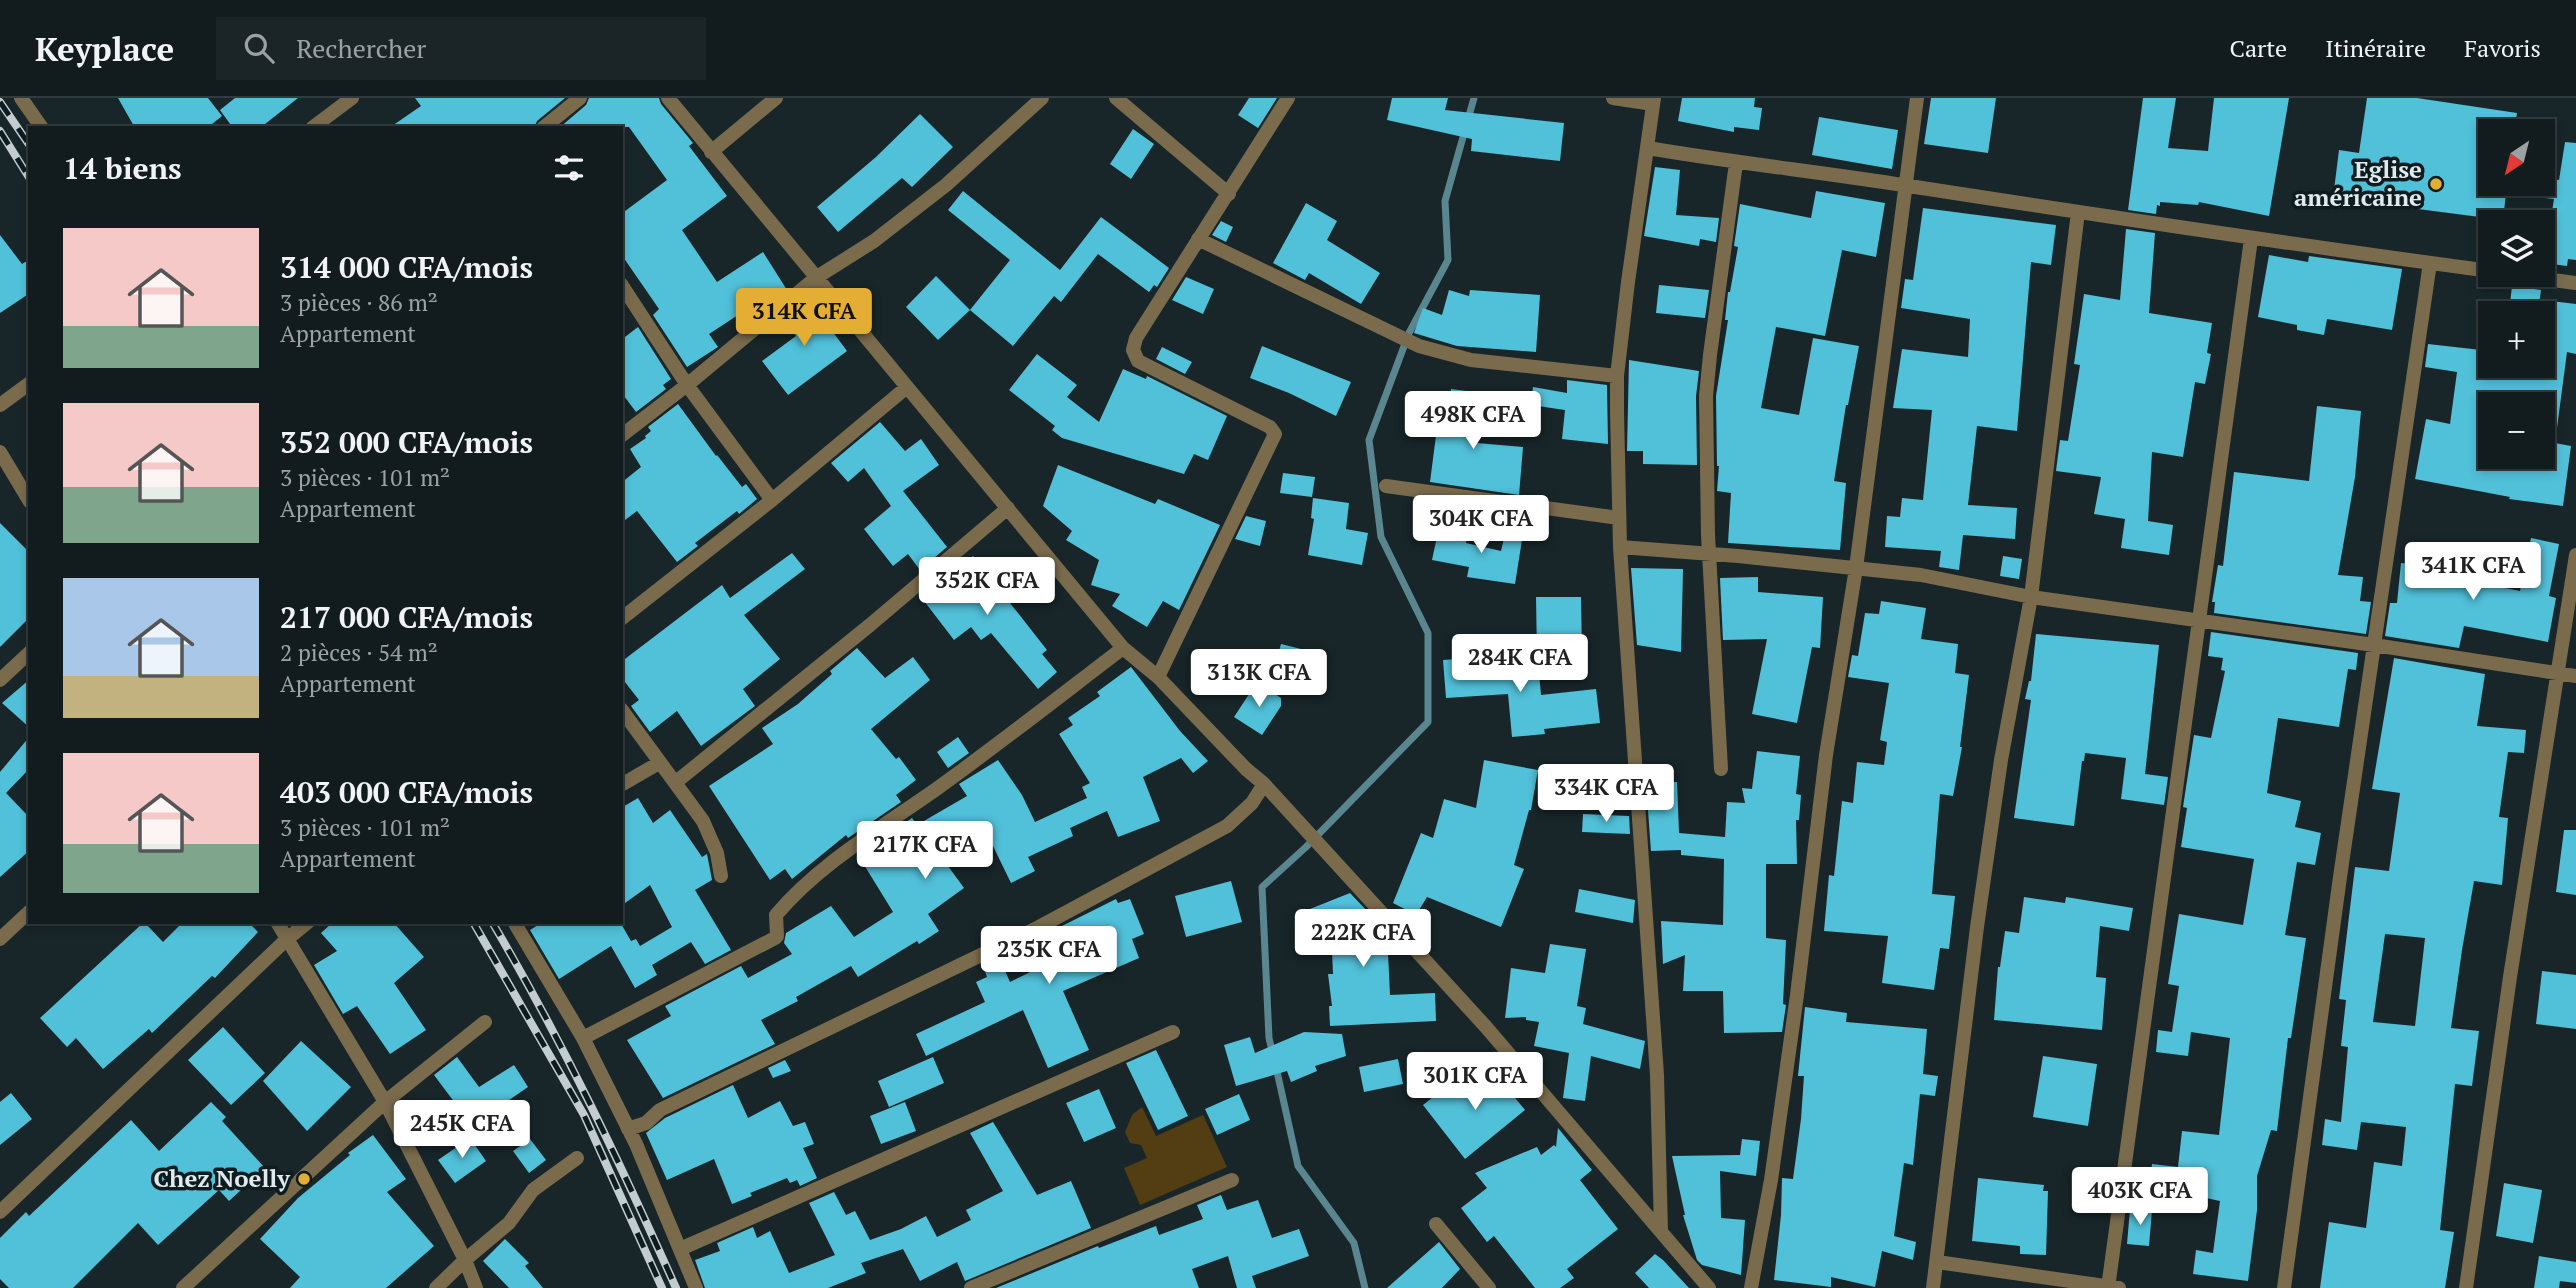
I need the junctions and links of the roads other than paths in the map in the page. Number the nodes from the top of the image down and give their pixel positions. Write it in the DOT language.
graph roads {
  1 [pos="21,98"];
  2 [pos="352,98"];
  3 [pos="580,98"];
  4 [pos="668,98"];
  5 [pos="776,98"];
  6 [pos="1042,98"];
  7 [pos="1116,98"];
  8 [pos="1288,98"];
  9 [pos="1613,98"];
  10 [pos="1917,98"];
  11 [pos="1653,101"];
  12 [pos="40,126"];
  13 [pos="315,126"];
  14 [pos="545,126"];
  15 [pos="1648,148"];
  16 [pos="711,152"];
  17 [pos="1736,163"];
  18 [pos="1908,185"];
  19 [pos="1229,194"];
  20 [pos="2078,212"];
  21 [pos="1198,239"];
  22 [pos="2250,239"];
  23 [pos="2430,263"];
  24 [pos="2478,269"];
  25 [pos="817,277"];
  26 [pos="2555,280"];
  27 [pos="2576,283"];
  28 [pos="623,287"];
  29 [pos="1617,376"];
  30 [pos="28,384"];
  31 [pos="687,385"];
  32 [pos="908,387"];
  33 [pos="0,405"];
  34 [pos="623,434"];
  35 [pos="0,452"];
  36 [pos="1386,486"];
  37 [pos="28,499"];
  38 [pos="772,500"];
  39 [pos="1009,508"];
  40 [pos="1619,518"];
  41 [pos="1620,547"];
  42 [pos="1710,554"];
  43 [pos="2576,555"];
  44 [pos="1856,568"];
  45 [pos="2031,597"];
  46 [pos="623,617"];
  47 [pos="2197,621"];
  48 [pos="2374,645"];
  49 [pos="1123,648"];
  50 [pos="28,654"];
  51 [pos="2558,674"];
  52 [pos="2576,676"];
  53 [pos="1158,677"];
  54 [pos="0,680"];
  55 [pos="623,712"];
  56 [pos="659,763"];
  57 [pos="1721,769"];
  58 [pos="676,782"];
  59 [pos="623,784"];
  60 [pos="1264,785"];
  61 [pos="721,876"];
  62 [pos="28,913"];
  63 [pos="278,924"];
  64 [pos="306,924"];
  65 [pos="515,924"];
  66 [pos="0,939"];
  67 [pos="287,939"];
  68 [pos="485,1022"];
  69 [pos="1173,1032"];
  70 [pos="583,1038"];
  71 [pos="384,1102"];
  72 [pos="628,1129"];
  73 [pos="577,1157"];
  74 [pos="1232,1180"];
  75 [pos="0,1212"];
  76 [pos="1436,1224"];
  77 [pos="1661,1231"];
  78 [pos="680,1249"];
  79 [pos="465,1259"];
  80 [pos="1937,1262"];
  81 [pos="183,1288"];
  82 [pos="436,1288"];
  83 [pos="476,1288"];
  84 [pos="696,1288"];
  85 [pos="971,1288"];
  86 [pos="1489,1288"];
  87 [pos="1709,1288"];
  88 [pos="1751,1288"];
  89 [pos="1933,1288"];
  90 [pos="2112,1288"];
  91 [pos="2284,1288"];
  92 [pos="2466,1288"];
  1 -- 12 [label="street"];
  2 -- 13 [label="street"];
  3 -- 14 [label="street"];
  4 -- 16 [label="street"];
  5 -- 16 [label="street"];
  6 -- 25 [label="street"];
  7 -- 19 [label="street"];
  8 -- 19 [label="street"];
  9 -- 11 [label="street"];
  10 -- 18 [label="street"];
  11 -- 15 [label="street"];
  15 -- 17 [label="street"];
  15 -- 29 [label="street"];
  16 -- 25 [label="street"];
  17 -- 18 [label="street"];
  17 -- 42 [label="street"];
  18 -- 20 [label="street"];
  18 -- 44 [label="street"];
  19 -- 21 [label="street"];
  20 -- 22 [label="street"];
  20 -- 45 [label="street"];
  21 -- 29 [label="street"];
  21 -- 53 [label="street"];
  22 -- 23 [label="street"];
  22 -- 47 [label="street"];
  23 -- 24 [label="street"];
  23 -- 48 [label="street"];
  25 -- 31 [label="street"];
  25 -- 32 [label="street"];
  26 -- 27 [label="street"];
  28 -- 31 [label="street"];
  29 -- 40 [label="street"];
  30 -- 33 [label="street"];
  31 -- 34 [label="street"];
  31 -- 38 [label="street"];
  32 -- 38 [label="street"];
  32 -- 39 [label="street"];
  35 -- 37 [label="street"];
  36 -- 40 [label="street"];
  38 -- 46 [label="street"];
  39 -- 49 [label="street"];
  39 -- 58 [label="street"];
  40 -- 41 [label="street"];
  41 -- 42 [label="street"];
  41 -- 77 [label="street"];
  42 -- 44 [label="street"];
  42 -- 57 [label="street"];
  43 -- 51 [label="street"];
  44 -- 45 [label="street"];
  44 -- 88 [label="street"];
  45 -- 47 [label="street"];
  45 -- 80 [label="street"];
  47 -- 48 [label="street"];
  47 -- 90 [label="street"];
  48 -- 51 [label="street"];
  48 -- 91 [label="street"];
  49 -- 53 [label="street"];
  49 -- 70 [label="street"];
  50 -- 54 [label="street"];
  51 -- 52 [label="street"];
  51 -- 92 [label="street"];
  53 -- 60 [label="street"];
  55 -- 56 [label="street"];
  56 -- 58 [label="street"];
  56 -- 59 [label="street"];
  58 -- 61 [label="street"];
  60 -- 72 [label="street"];
  60 -- 77 [label="street"];
  62 -- 66 [label="street"];
  63 -- 67 [label="street"];
  64 -- 67 [label="street"];
  65 -- 70 [label="street"];
  67 -- 71 [label="street"];
  67 -- 75 [label="street"];
  68 -- 71 [label="street"];
  69 -- 78 [label="street"];
  70 -- 72 [label="street"];
  71 -- 79 [label="street"];
  71 -- 81 [label="street"];
  72 -- 78 [label="street"];
  73 -- 79 [label="street"];
  74 -- 85 [label="street"];
  76 -- 86 [label="street"];
  77 -- 87 [label="street"];
  78 -- 84 [label="street"];
  79 -- 82 [label="street"];
  79 -- 83 [label="street"];
  80 -- 89 [label="street"];
  80 -- 90 [label="street"];
}
